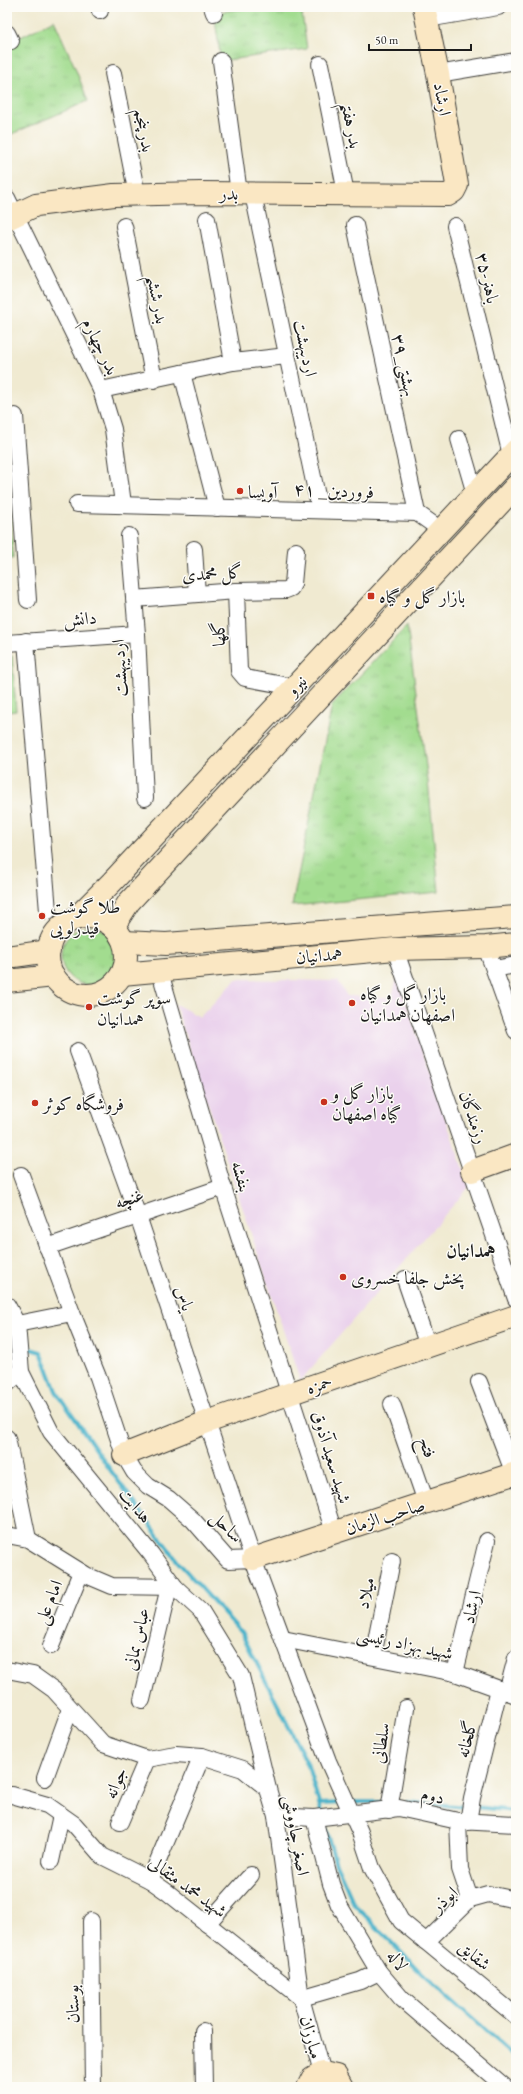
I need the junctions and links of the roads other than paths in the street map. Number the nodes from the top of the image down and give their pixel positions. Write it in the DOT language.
graph roads {
  1 [pos="498,7"];
  2 [pos="426,13"];
  3 [pos="221,61"];
  4 [pos="516,61"];
  5 [pos="320,64"];
  6 [pos="113,73"];
  7 [pos="438,74"];
  8 [pos="454,191"];
  9 [pos="246,193"];
  10 [pos="346,193"];
  11 [pos="137,195"];
  12 [pos="9,211"];
  13 [pos="206,219"];
  14 [pos="355,225"];
  15 [pos="124,226"];
  16 [pos="455,226"];
  17 [pos="287,356"];
  18 [pos="233,362"];
  19 [pos="182,373"];
  20 [pos="154,380"];
  21 [pos="101,390"];
  22 [pos="15,416"];
  23 [pos="459,439"];
  24 [pos="513,452"];
  25 [pos="13,467"];
  26 [pos="516,486"];
  27 [pos="475,494"];
  28 [pos="77,504"];
  29 [pos="123,504"];
  30 [pos="217,508"];
  31 [pos="320,510"];
  32 [pos="417,513"];
  33 [pos="441,530"];
  34 [pos="129,536"];
  35 [pos="194,549"];
  36 [pos="296,551"];
  37 [pos="236,592"];
  38 [pos="197,594"];
  39 [pos="134,599"];
  40 [pos="28,600"];
  41 [pos="137,634"];
  42 [pos="26,641"];
  43 [pos="7,643"];
  44 [pos="294,687"];
  45 [pos="145,798"];
  46 [pos="112,882"];
  47 [pos="129,902"];
  48 [pos="48,911"];
  49 [pos="516,917"];
  50 [pos="74,919"];
  51 [pos="118,934"];
  52 [pos="516,944"];
  53 [pos="486,947"];
  54 [pos="395,948"];
  55 [pos="48,951"];
  56 [pos="7,957"];
  57 [pos="516,965"];
  58 [pos="159,969"];
  59 [pos="494,969"];
  60 [pos="122,974"];
  61 [pos="54,976"];
  62 [pos="7,981"];
  63 [pos="516,1030"];
  64 [pos="78,1050"];
  65 [pos="516,1155"];
  66 [pos="472,1171"];
  67 [pos="21,1175"];
  68 [pos="223,1187"];
  69 [pos="138,1216"];
  70 [pos="47,1247"];
  71 [pos="405,1279"];
  72 [pos="516,1299"];
  73 [pos="7,1305"];
  74 [pos="72,1313"];
  75 [pos="516,1316"];
  76 [pos="18,1327"];
  77 [pos="428,1346"];
  78 [pos="21,1366"];
  79 [pos="479,1382"];
  80 [pos="7,1384"];
  81 [pos="291,1393"];
  82 [pos="392,1404"];
  83 [pos="207,1422"];
  84 [pos="7,1438"];
  85 [pos="124,1455"];
  86 [pos="515,1475"];
  87 [pos="426,1502"];
  88 [pos="334,1532"];
  89 [pos="7,1535"];
  90 [pos="28,1538"];
  91 [pos="487,1541"];
  92 [pos="253,1559"];
  93 [pos="392,1561"];
  94 [pos="81,1572"];
  95 [pos="172,1587"];
  96 [pos="283,1639"];
  97 [pos="51,1646"];
  98 [pos="373,1656"];
  99 [pos="516,1658"];
  100 [pos="7,1670"];
  101 [pos="455,1674"];
  102 [pos="507,1692"];
  103 [pos="142,1700"];
  104 [pos="406,1708"];
  105 [pos="70,1710"];
  106 [pos="202,1756"];
  107 [pos="147,1759"];
  108 [pos="45,1778"];
  109 [pos="268,1789"];
  110 [pos="343,1794"];
  111 [pos="7,1795"];
  112 [pos="389,1810"];
  113 [pos="348,1813"];
  114 [pos="61,1815"];
  115 [pos="276,1816"];
  116 [pos="314,1818"];
  117 [pos="120,1822"];
  118 [pos="463,1822"];
  119 [pos="516,1824"];
  120 [pos="51,1861"];
  121 [pos="251,1875"];
  122 [pos="150,1880"];
  123 [pos="470,1899"];
  124 [pos="516,1900"];
  125 [pos="91,1921"];
  126 [pos="207,1924"];
  127 [pos="426,1942"];
  128 [pos="379,1972"];
  129 [pos="301,1998"];
  130 [pos="516,2016"];
  131 [pos="203,2031"];
  132 [pos="315,2080"];
  133 [pos="93,2087"];
  134 [pos="204,2087"];
  135 [pos="342,2087"];
  136 [pos="505,2087"];
  1 -- 2 [label="street"];
  2 -- 7 [label="main road, ارشاد"];
  3 -- 9 [label="street"];
  4 -- 7 [label="street"];
  5 -- 10 [label="street, بدر هفتم"];
  6 -- 11 [label="street, بدر پنجم"];
  7 -- 8 [label="main road, ارشاد"];
  8 -- 10 [label="main road, بدر"];
  9 -- 10 [label="main road, بدر"];
  9 -- 11 [label="main road, بدر"];
  9 -- 17 [label="street, اردیبهشت"];
  11 -- 12 [label="main road, بدر"];
  12 -- 21 [label="street, بدر چهارم"];
  13 -- 18 [label="street"];
  14 -- 32 [label="street, ۳۹_بهشتی"];
  15 -- 20 [label="street, بدر ششم"];
  16 -- 24 [label="street, ۳۵-باهنر"];
  17 -- 18 [label="street"];
  17 -- 31 [label="street, اردیبهشت"];
  18 -- 19 [label="street"];
  19 -- 20 [label="street"];
  19 -- 30 [label="street"];
  20 -- 21 [label="street"];
  21 -- 29 [label="street, بدر چهارم"];
  22 -- 25 [label="street"];
  23 -- 27 [label="street"];
  24 -- 27 [label="main road, نیرو"];
  25 -- 40 [label="street"];
  26 -- 47 [label="main road, نیرو"];
  27 -- 33 [label="main road, نیرو"];
  28 -- 29 [label="street, ۴۱ _فروردین"];
  29 -- 30 [label="street, ۴۱ _فروردین"];
  30 -- 31 [label="street, ۴۱ _فروردین"];
  31 -- 32 [label="street, ۴۱ _فروردین"];
  32 -- 33 [label="street"];
  33 -- 44 [label="main road, نیرو"];
  34 -- 39 [label="street, اردیبهشت"];
  35 -- 38 [label="street"];
  36 -- 37 [label="street, گل محمدی"];
  37 -- 38 [label="street, گل محمدی"];
  37 -- 44 [label="street, گلها"];
  38 -- 39 [label="street, گل محمدی"];
  39 -- 41 [label="street, اردیبهشت"];
  41 -- 42 [label="street, دانش"];
  41 -- 45 [label="street, اردیبهشت"];
  42 -- 43 [label="street, دانش"];
  42 -- 48 [label="street"];
  44 -- 46 [label="main road, نیرو"];
  46 -- 47 [label="main road"];
  46 -- 50 [label="main road, نیرو"];
  47 -- 51 [label="main road, نیرو"];
  49 -- 51 [label="main road, همدانیان"];
  50 -- 51 [label="main road"];
  50 -- 55 [label="main road"];
  51 -- 60 [label="main road"];
  52 -- 53 [label="main road, همدانیان"];
  53 -- 54 [label="main road, همدانیان"];
  53 -- 59 [label="street"];
  54 -- 58 [label="main road, همدانیان"];
  54 -- 66 [label="street, رزمندگان"];
  55 -- 56 [label="main road"];
  55 -- 61 [label="main road"];
  57 -- 59 [label="street"];
  58 -- 60 [label="main road, همدانیان"];
  58 -- 68 [label="street, بنفشه"];
  59 -- 63 [label="street"];
  60 -- 61 [label="main road"];
  61 -- 62 [label="main road"];
  64 -- 69 [label="street, یاس"];
  65 -- 66 [label="main road"];
  66 -- 72 [label="street, رزمندگان"];
  67 -- 70 [label="street, ساحل"];
  68 -- 69 [label="street, غنچه"];
  68 -- 81 [label="street, بنفشه"];
  69 -- 70 [label="street, غنچه"];
  69 -- 83 [label="street, یاس"];
  70 -- 74 [label="street, ساحل"];
  71 -- 77 [label="street"];
  73 -- 76 [label="street, هدایت"];
  74 -- 76 [label="street"];
  74 -- 85 [label="street, ساحل"];
  75 -- 77 [label="main road, حمزه"];
  76 -- 78 [label="street, هدایت"];
  77 -- 81 [label="main road, حمزه"];
  78 -- 80 [label="street"];
  78 -- 95 [label="street, هدایت"];
  79 -- 86 [label="street"];
  81 -- 83 [label="main road, حمزه"];
  81 -- 88 [label="street, شهید سعید آذوق"];
  82 -- 87 [label="street, فتح"];
  83 -- 85 [label="main road, حمزه"];
  83 -- 92 [label="street, یاس"];
  84 -- 90 [label="street"];
  85 -- 92 [label="street, ساحل"];
  86 -- 87 [label="main road, صاحب الزمان"];
  87 -- 88 [label="main road, صاحب الزمان"];
  88 -- 92 [label="main road, صاحب الزمان"];
  89 -- 90 [label="street"];
  90 -- 94 [label="street"];
  91 -- 101 [label="street, ارشاد"];
  92 -- 96 [label="street, ساحل"];
  93 -- 98 [label="street, میلاد"];
  94 -- 95 [label="street"];
  94 -- 97 [label="street, امام علی"];
  95 -- 103 [label="street, عباس بمانی"];
  95 -- 109 [label="street, هدایت"];
  96 -- 98 [label="street, شهید بهزاد رئیسی"];
  96 -- 110 [label="street, ساحل"];
  98 -- 101 [label="street, شهید بهزاد رئیسی"];
  99 -- 102 [label="street, گلخانه"];
  100 -- 105 [label="street, اصغر چاووشی"];
  101 -- 102 [label="street, شهید بهزاد رئیسی"];
  102 -- 118 [label="street, گلخانه"];
  104 -- 112 [label="street, سلطانی"];
  105 -- 107 [label="street, اصغر چاووشی"];
  105 -- 108 [label="street"];
  106 -- 107 [label="street, اصغر چاووشی"];
  106 -- 109 [label="street, اصغر چاووشی"];
  106 -- 122 [label="street"];
  107 -- 117 [label="street, جوانه"];
  109 -- 115 [label="street, اصغر چاووشی"];
  110 -- 113 [label="street, لاله"];
  111 -- 114 [label="street, شهید محمد مثقالی"];
  112 -- 113 [label="street, دوم"];
  112 -- 118 [label="street, دوم"];
  113 -- 116 [label="street, دوم"];
  113 -- 127 [label="street, لاله"];
  114 -- 120 [label="street"];
  114 -- 122 [label="street, شهید محمد مثقالی"];
  115 -- 116 [label="street, دوم"];
  115 -- 129 [label="street, اصغر چاووشی"];
  116 -- 128 [label="street, لاله"];
  118 -- 119 [label="street, دوم"];
  118 -- 123 [label="street, گلخانه"];
  121 -- 126 [label="street"];
  122 -- 126 [label="street, شهید محمد مثقالی"];
  123 -- 124 [label="street, ابوذر"];
  123 -- 127 [label="street, ابوذر"];
  125 -- 133 [label="street, بوستان"];
  126 -- 129 [label="street, شهید محمد مثقالی"];
  127 -- 130 [label="street, شقایق"];
  128 -- 129 [label="street"];
  128 -- 136 [label="street, لاله"];
  129 -- 132 [label="street, مبارزان"];
  131 -- 134 [label="street"];
  132 -- 135 [label="main road, مبارزان"];
}
